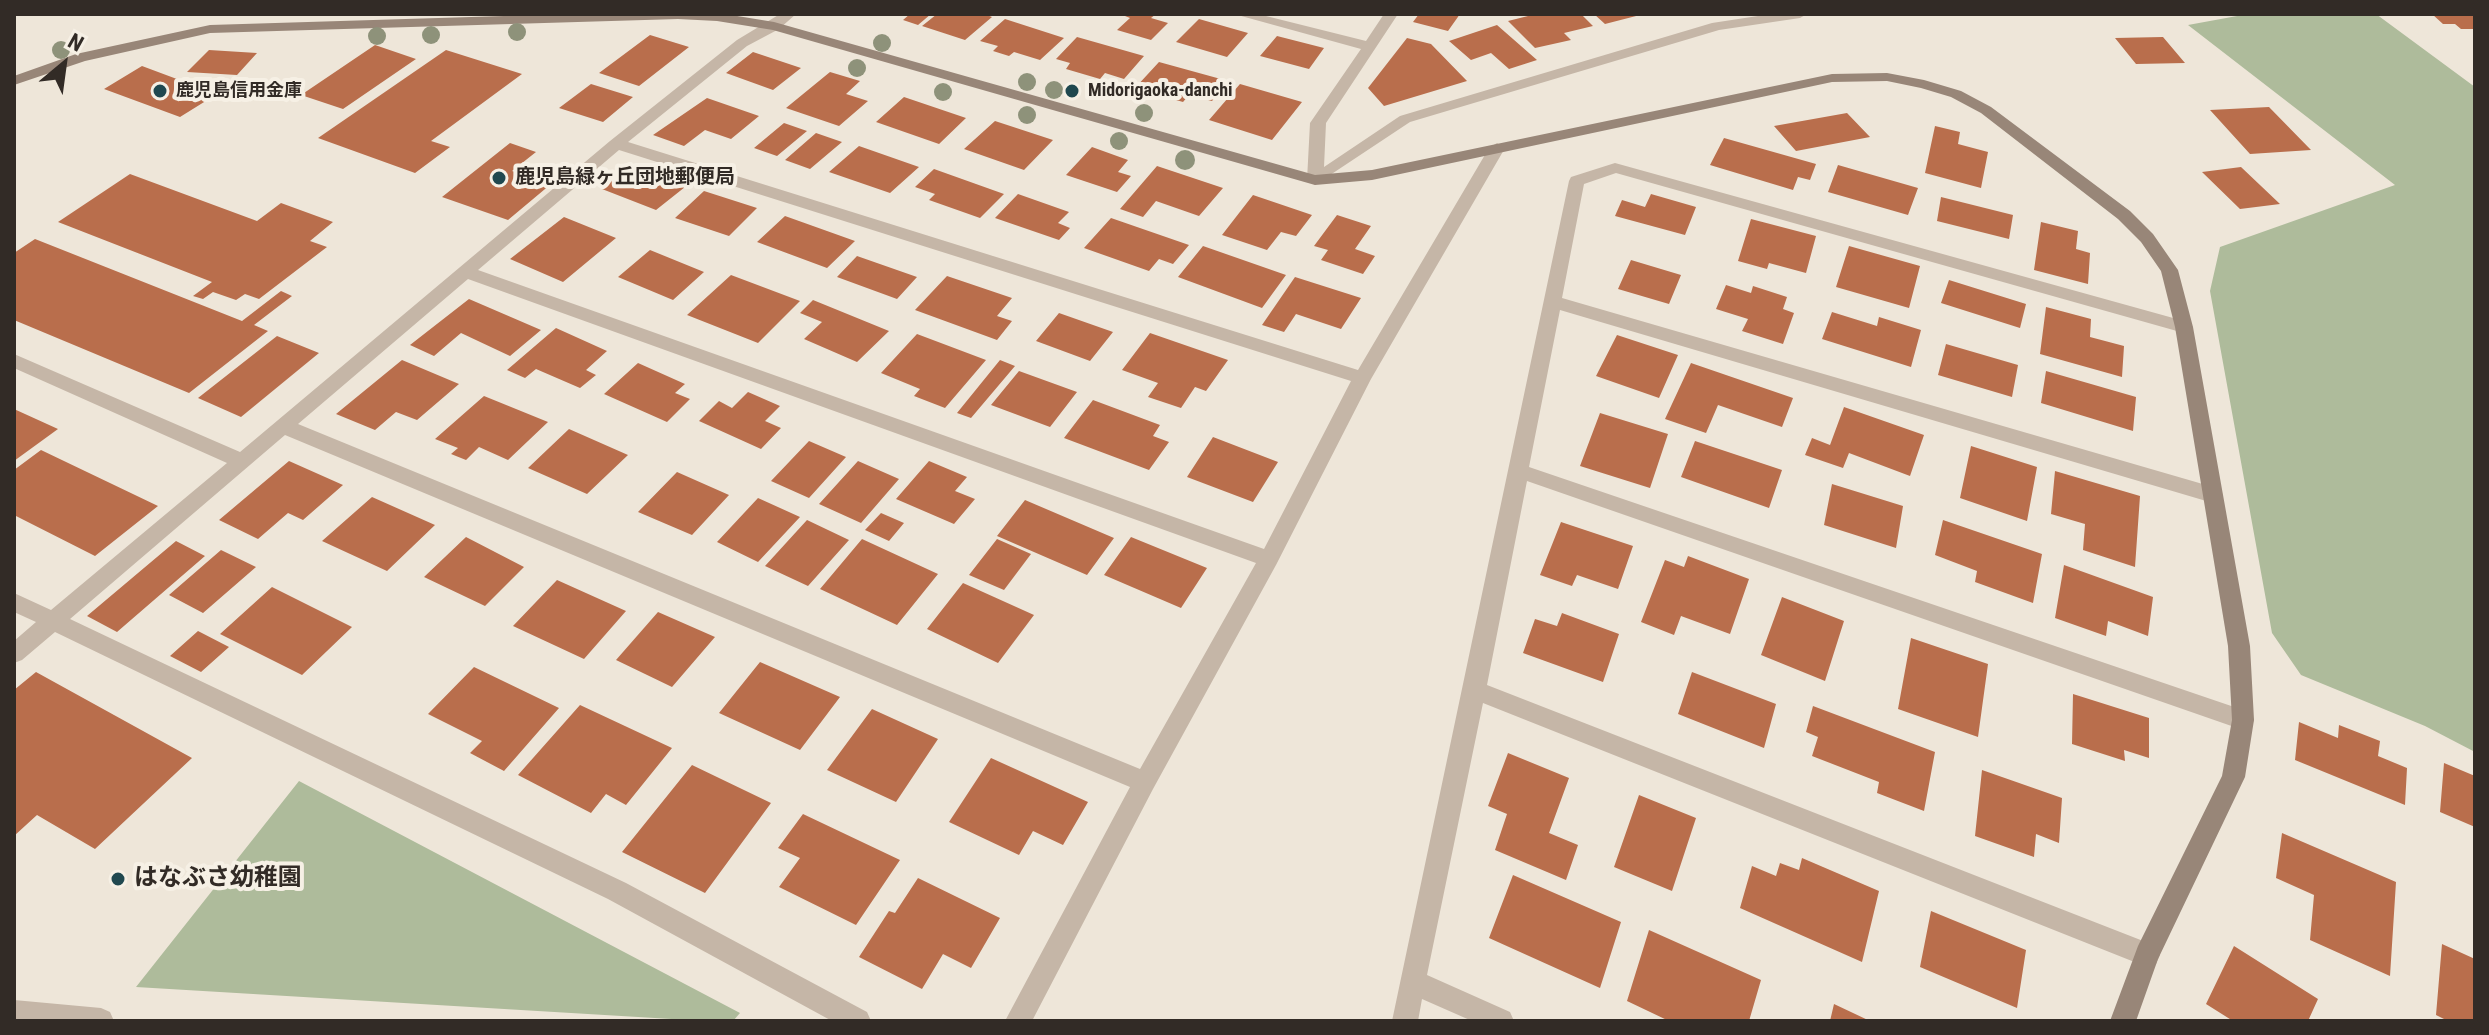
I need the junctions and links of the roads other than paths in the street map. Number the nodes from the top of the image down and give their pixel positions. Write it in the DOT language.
graph roads {
  1 [pos="1241,14"];
  2 [pos="1391,14"];
  3 [pos="1800,14"];
  4 [pos="781,20"];
  5 [pos="1368,46"];
  6 [pos="14,81"];
  7 [pos="616,144"];
  8 [pos="1497,148"];
  9 [pos="1315,180"];
  10 [pos="466,272"];
  11 [pos="1554,302"];
  12 [pos="2184,327"];
  13 [pos="14,361"];
  14 [pos="1362,378"];
  15 [pos="283,426"];
  16 [pos="242,461"];
  17 [pos="1519,471"];
  18 [pos="2213,495"];
  19 [pos="1269,559"];
  20 [pos="14,602"];
  21 [pos="53,621"];
  22 [pos="14,654"];
  23 [pos="1475,690"];
  24 [pos="2243,720"];
  25 [pos="1145,782"];
  26 [pos="2147,955"];
  27 [pos="1412,981"];
  28 [pos="14,1013"];
  29 [pos="101,1021"];
  30 [pos="858,1021"];
  31 [pos="1018,1021"];
  32 [pos="1405,1021"];
  33 [pos="1501,1021"];
  34 [pos="2123,1021"];
  1 -- 5 [label="street"];
  2 -- 5 [label="street"];
  3 -- 9 [label="street"];
  4 -- 6 [label="street"];
  4 -- 7 [label="street"];
  4 -- 9 [label="street"];
  5 -- 9 [label="street"];
  7 -- 10 [label="street"];
  7 -- 14 [label="street"];
  8 -- 9 [label="street"];
  8 -- 12 [label="street"];
  8 -- 14 [label="street"];
  10 -- 15 [label="street"];
  10 -- 19 [label="street"];
  11 -- 12 [label="street"];
  11 -- 17 [label="street"];
  11 -- 18 [label="street"];
  12 -- 18 [label="street"];
  13 -- 16 [label="street"];
  14 -- 19 [label="street"];
  15 -- 16 [label="street"];
  15 -- 25 [label="street"];
  16 -- 21 [label="street"];
  17 -- 23 [label="street"];
  17 -- 24 [label="street"];
  18 -- 24 [label="street"];
  19 -- 25 [label="street"];
  20 -- 21 [label="street"];
  21 -- 22 [label="street"];
  21 -- 30 [label="street"];
  23 -- 26 [label="street"];
  23 -- 27 [label="street"];
  24 -- 26 [label="street"];
  25 -- 31 [label="street"];
  26 -- 34 [label="street"];
  27 -- 32 [label="street"];
  27 -- 33 [label="street"];
  28 -- 29 [label="street"];
}
